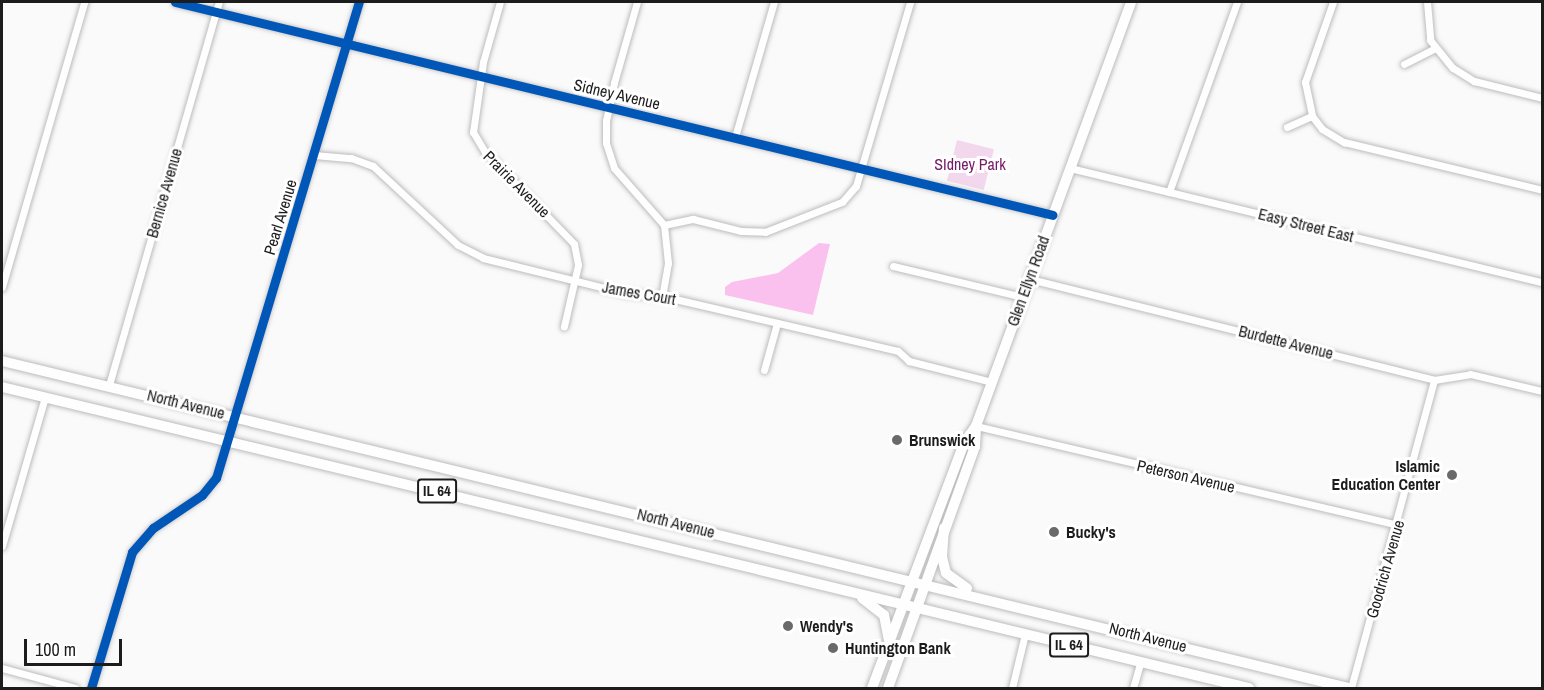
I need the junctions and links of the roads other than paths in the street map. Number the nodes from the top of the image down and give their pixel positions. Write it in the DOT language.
graph roads {
  1 [pos="84,2"];
  2 [pos="175,2"];
  3 [pos="219,2"];
  4 [pos="359,2"];
  5 [pos="500,2"];
  6 [pos="637,2"];
  7 [pos="774,2"];
  8 [pos="910,2"];
  9 [pos="1131,2"];
  10 [pos="1237,2"];
  11 [pos="1333,2"];
  12 [pos="1427,2"];
  13 [pos="216,12"];
  14 [pos="348,43"];
  15 [pos="1434,49"];
  16 [pos="1404,64"];
  17 [pos="480,77"];
  18 [pos="1542,98"];
  19 [pos="609,107"];
  20 [pos="1312,116"];
  21 [pos="1287,128"];
  22 [pos="735,137"];
  23 [pos="314,155"];
  24 [pos="863,167"];
  25 [pos="1070,168"];
  26 [pos="1542,190"];
  27 [pos="1169,192"];
  28 [pos="1053,215"];
  29 [pos="664,225"];
  30 [pos="893,266"];
  31 [pos="1030,279"];
  32 [pos="575,281"];
  33 [pos="1542,282"];
  34 [pos="2,287"];
  35 [pos="662,296"];
  36 [pos="1023,297"];
  37 [pos="777,323"];
  38 [pos="564,326"];
  39 [pos="2,360"];
  40 [pos="764,370"];
  41 [pos="1434,380"];
  42 [pos="992,382"];
  43 [pos="109,385"];
  44 [pos="2,387"];
  45 [pos="1542,391"];
  46 [pos="45,397"];
  47 [pos="237,417"];
  48 [pos="976,426"];
  49 [pos="230,442"];
  50 [pos="1397,525"];
  51 [pos="944,528"];
  52 [pos="2,546"];
  53 [pos="911,579"];
  54 [pos="925,582"];
  55 [pos="836,588"];
  56 [pos="903,604"];
  57 [pos="1016,605"];
  58 [pos="918,608"];
  59 [pos="1025,634"];
  60 [pos="889,640"];
  61 [pos="1140,663"];
  62 [pos="2,668"];
  63 [pos="1313,684"];
  64 [pos="75,688"];
  65 [pos="91,688"];
  66 [pos="872,688"];
  67 [pos="888,688"];
  68 [pos="1012,688"];
  69 [pos="1133,688"];
  70 [pos="1249,688"];
  71 [pos="1350,688"];
  1 -- 34 [label="street"];
  2 -- 13 [label="street, Sidney Avenue"];
  3 -- 13 [label="street, Bernice Avenue"];
  4 -- 14 [label="street, Pearl Avenue"];
  5 -- 17 [label="street, Prairie Avenue"];
  6 -- 19 [label="street"];
  7 -- 22 [label="street"];
  8 -- 24 [label="street"];
  9 -- 25 [label="main road, Glen Ellyn Road"];
  10 -- 27 [label="street"];
  11 -- 20 [label="street"];
  12 -- 15 [label="street"];
  13 -- 14 [label="street, Sidney Avenue"];
  13 -- 43 [label="street, Bernice Avenue"];
  14 -- 17 [label="street, Sidney Avenue"];
  14 -- 23 [label="street, Pearl Avenue"];
  15 -- 16 [label="street"];
  15 -- 18 [label="street"];
  17 -- 19 [label="street, Sidney Avenue"];
  17 -- 32 [label="street, Prairie Avenue"];
  19 -- 22 [label="street, Sidney Avenue"];
  19 -- 29 [label="street"];
  20 -- 21 [label="street"];
  20 -- 26 [label="street"];
  22 -- 24 [label="street, Sidney Avenue"];
  23 -- 32 [label="street, James Court"];
  23 -- 47 [label="street, Pearl Avenue"];
  24 -- 28 [label="street, Sidney Avenue"];
  24 -- 29 [label="street"];
  25 -- 27 [label="street, Easy Street East"];
  25 -- 28 [label="main road, Glen Ellyn Road"];
  27 -- 33 [label="street, Easy Street East"];
  28 -- 31 [label="main road, Glen Ellyn Road"];
  29 -- 35 [label="street"];
  30 -- 36 [label="street"];
  31 -- 36 [label="main road, Glen Ellyn Road"];
  31 -- 41 [label="street, Burdette Avenue"];
  32 -- 35 [label="street, James Court"];
  32 -- 38 [label="street, Prairie Avenue"];
  35 -- 37 [label="street, James Court"];
  36 -- 42 [label="main road, Glen Ellyn Road"];
  37 -- 40 [label="street"];
  37 -- 42 [label="street, James Court"];
  39 -- 43 [label="main road, North Avenue / IL 64"];
  41 -- 45 [label="street, Burdette Avenue"];
  41 -- 50 [label="street, Goodrich Avenue"];
  42 -- 48 [label="main road, Glen Ellyn Road"];
  43 -- 47 [label="main road, North Avenue / IL 64"];
  44 -- 46 [label="main road, North Avenue / IL 64"];
  46 -- 49 [label="main road, North Avenue / IL 64"];
  46 -- 52 [label="street"];
  47 -- 49 [label="street, Pearl Avenue"];
  47 -- 53 [label="main road, North Avenue / IL 64"];
  48 -- 50 [label="street, Peterson Avenue"];
  48 -- 51 [label="main road, Glen Ellyn Road"];
  48 -- 53 [label="main road, Glen Ellyn Road"];
  49 -- 55 [label="main road, North Avenue / IL 64"];
  49 -- 65 [label="street, Pearl Avenue"];
  50 -- 71 [label="street, Goodrich Avenue"];
  51 -- 54 [label="main road, Glen Ellyn Road"];
  51 -- 57 [label="main road"];
  53 -- 54 [label="main road, North Avenue / IL 64"];
  53 -- 56 [label="main road, Glen Ellyn Road"];
  54 -- 57 [label="main road, North Avenue / IL 64"];
  54 -- 58 [label="main road, Glen Ellyn Road"];
  55 -- 56 [label="main road, North Avenue / IL 64"];
  55 -- 60 [label="main road"];
  56 -- 58 [label="main road, North Avenue / IL 64"];
  56 -- 60 [label="main road, Glen Ellyn Road"];
  57 -- 63 [label="main road, North Avenue / IL 64"];
  58 -- 59 [label="main road, North Avenue / IL 64"];
  58 -- 67 [label="main road, Glen Ellyn Road"];
  59 -- 61 [label="main road, North Avenue / IL 64"];
  59 -- 68 [label="street"];
  60 -- 66 [label="main road, Glen Ellyn Road"];
  61 -- 69 [label="street"];
  61 -- 70 [label="main road, North Avenue / IL 64"];
  62 -- 64 [label="street"];
  63 -- 71 [label="main road, North Avenue / IL 64"];
}
